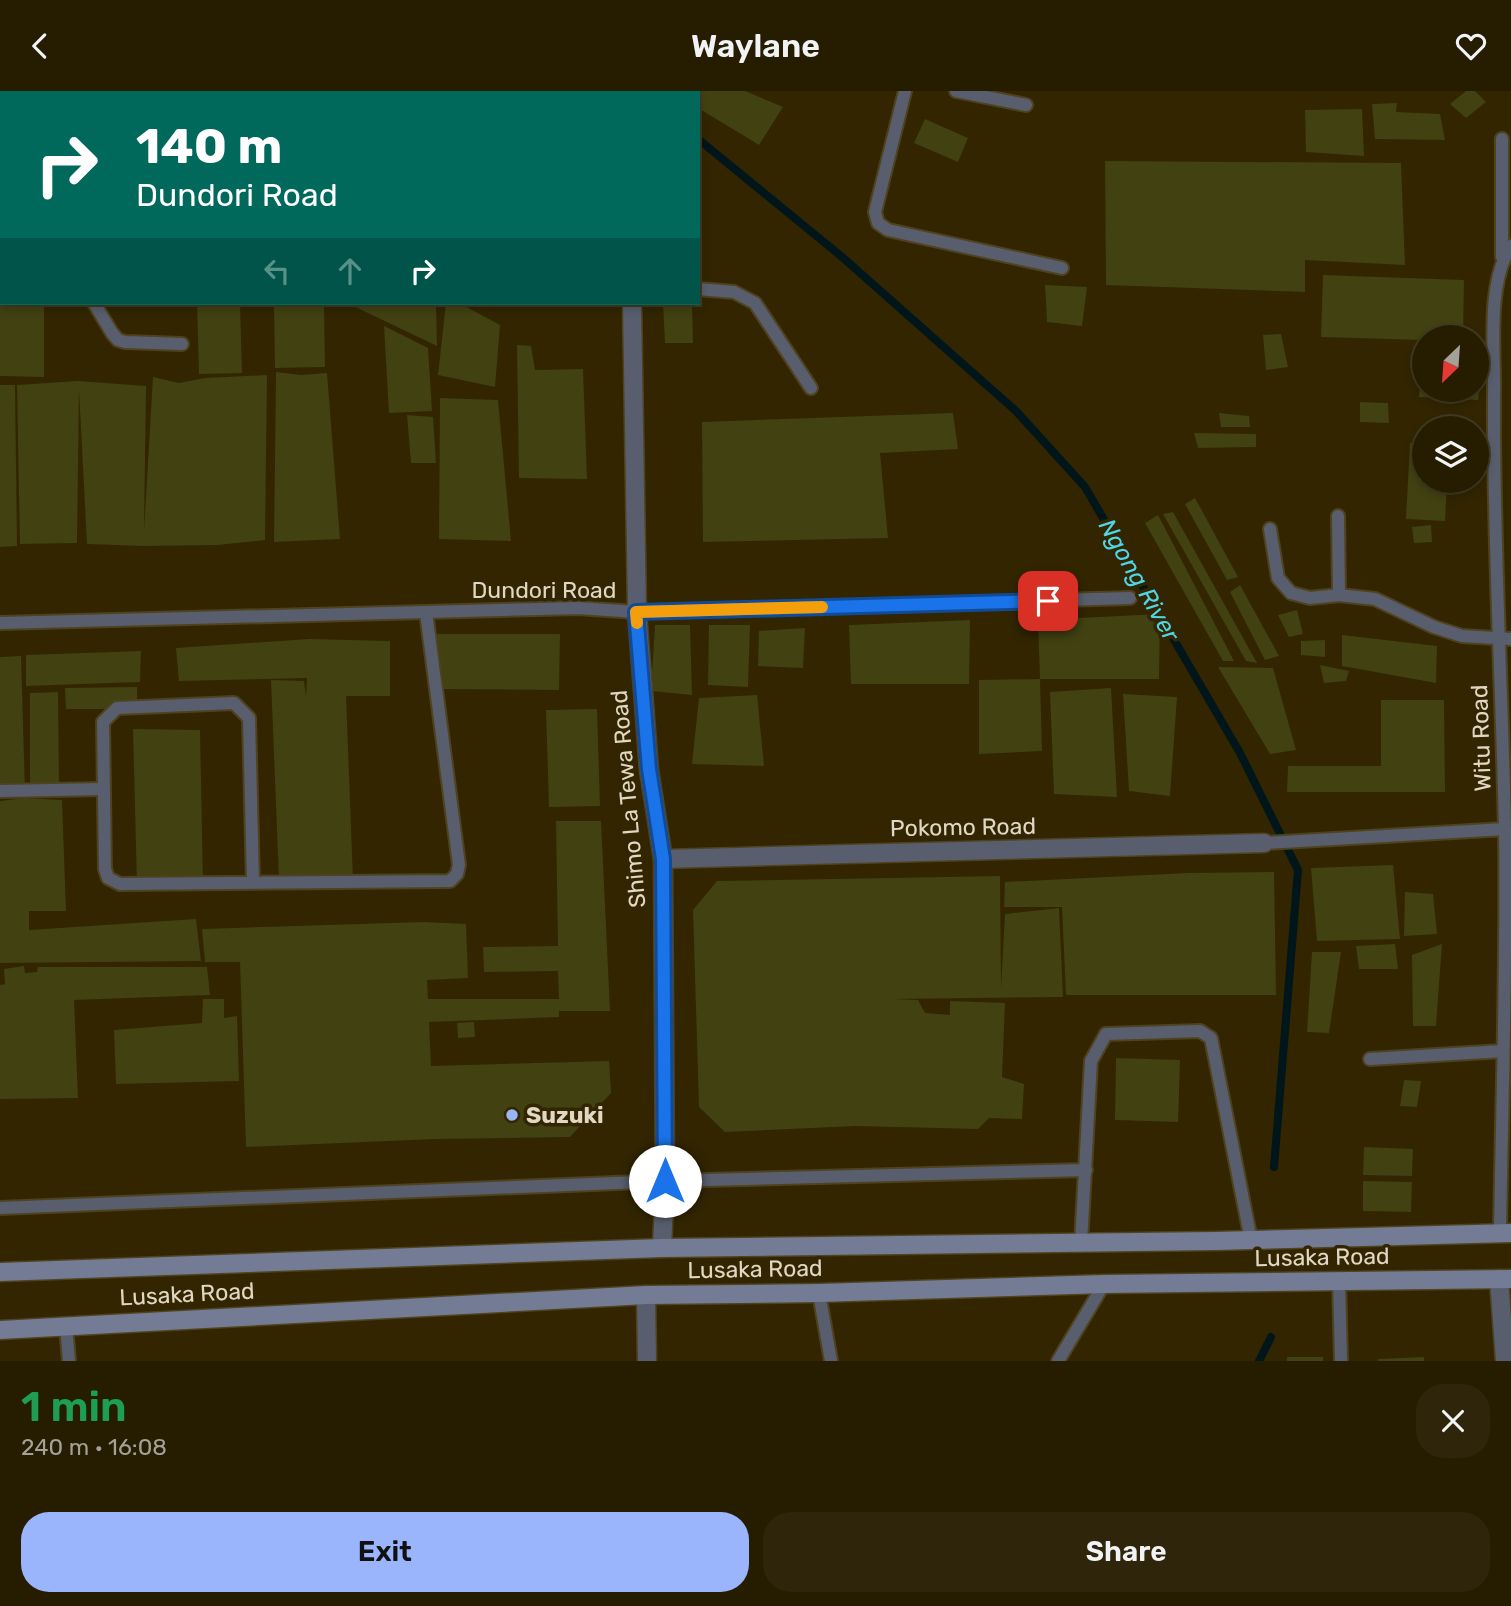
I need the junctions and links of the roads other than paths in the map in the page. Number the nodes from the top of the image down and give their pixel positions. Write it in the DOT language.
graph roads {
  1 [pos="905,91"];
  2 [pos="956,91"];
  3 [pos="1027,105"];
  4 [pos="1502,139"];
  5 [pos="1511,246"];
  6 [pos="1502,259"];
  7 [pos="1062,268"];
  8 [pos="700,289"];
  9 [pos="95,305"];
  10 [pos="632,305"];
  11 [pos="182,344"];
  12 [pos="811,388"];
  13 [pos="1338,516"];
  14 [pos="1270,529"];
  15 [pos="1339,595"];
  16 [pos="1130,598"];
  17 [pos="426,612"];
  18 [pos="636,612"];
  19 [pos="0,623"];
  20 [pos="1505,640"];
  21 [pos="103,789"];
  22 [pos="0,791"];
  23 [pos="1505,829"];
  24 [pos="1264,843"];
  25 [pos="663,859"];
  26 [pos="253,883"];
  27 [pos="1508,978"];
  28 [pos="1503,1051"];
  29 [pos="1370,1059"];
  30 [pos="1086,1170"];
  31 [pos="665,1181"];
  32 [pos="0,1208"];
  33 [pos="1506,1233"];
  34 [pos="1251,1240"];
  35 [pos="1081,1243"];
  36 [pos="662,1248"];
  37 [pos="0,1272"];
  38 [pos="1505,1279"];
  39 [pos="1339,1281"];
  40 [pos="1104,1284"];
  41 [pos="819,1293"];
  42 [pos="646,1295"];
  43 [pos="66,1326"];
  44 [pos="0,1330"];
  45 [pos="69,1361"];
  46 [pos="647,1361"];
  47 [pos="831,1361"];
  48 [pos="1058,1361"];
  49 [pos="1341,1361"];
  50 [pos="1504,1361"];
  1 -- 7 [label="lane"];
  2 -- 3 [label="lane"];
  4 -- 6 [label="lane"];
  5 -- 6 [label="lane, Witu Road"];
  6 -- 20 [label="lane, Witu Road"];
  8 -- 12 [label="lane"];
  9 -- 11 [label="lane"];
  10 -- 18 [label="street, Shimo La Tewa Road"];
  13 -- 15 [label="lane"];
  14 -- 15 [label="lane"];
  15 -- 20 [label="lane"];
  16 -- 18 [label="lane, Dundori Road"];
  17 -- 18 [label="lane, Dundori Road"];
  17 -- 19 [label="lane, Dundori Road"];
  17 -- 26 [label="lane"];
  18 -- 25 [label="street, Shimo La Tewa Road"];
  20 -- 23 [label="lane, Witu Road"];
  21 -- 22 [label="lane"];
  21 -- 26 [label="lane"];
  21 -- 26 [label="lane"];
  23 -- 24 [label="lane"];
  23 -- 27 [label="lane, Witu Road"];
  24 -- 25 [label="street, Pokomo Road"];
  25 -- 31 [label="street, Shimo La Tewa Road"];
  27 -- 28 [label="lane, Witu Road"];
  28 -- 29 [label="lane"];
  28 -- 33 [label="lane, Witu Road"];
  30 -- 31 [label="lane"];
  30 -- 34 [label="lane"];
  30 -- 35 [label="lane"];
  31 -- 32 [label="lane"];
  31 -- 36 [label="street, Shimo La Tewa Road"];
  33 -- 34 [label="main road, Lusaka Road"];
  34 -- 35 [label="main road, Lusaka Road"];
  35 -- 36 [label="main road, Lusaka Road"];
  36 -- 37 [label="main road, Lusaka Road"];
  38 -- 39 [label="main road, Lusaka Road"];
  38 -- 50 [label="street"];
  39 -- 40 [label="main road, Lusaka Road"];
  39 -- 49 [label="lane"];
  40 -- 41 [label="main road, Lusaka Road"];
  40 -- 48 [label="lane"];
  41 -- 42 [label="main road, Lusaka Road"];
  41 -- 47 [label="lane"];
  42 -- 43 [label="main road, Lusaka Road"];
  42 -- 46 [label="street"];
  43 -- 44 [label="main road, Lusaka Road"];
  43 -- 45 [label="lane"];
}
